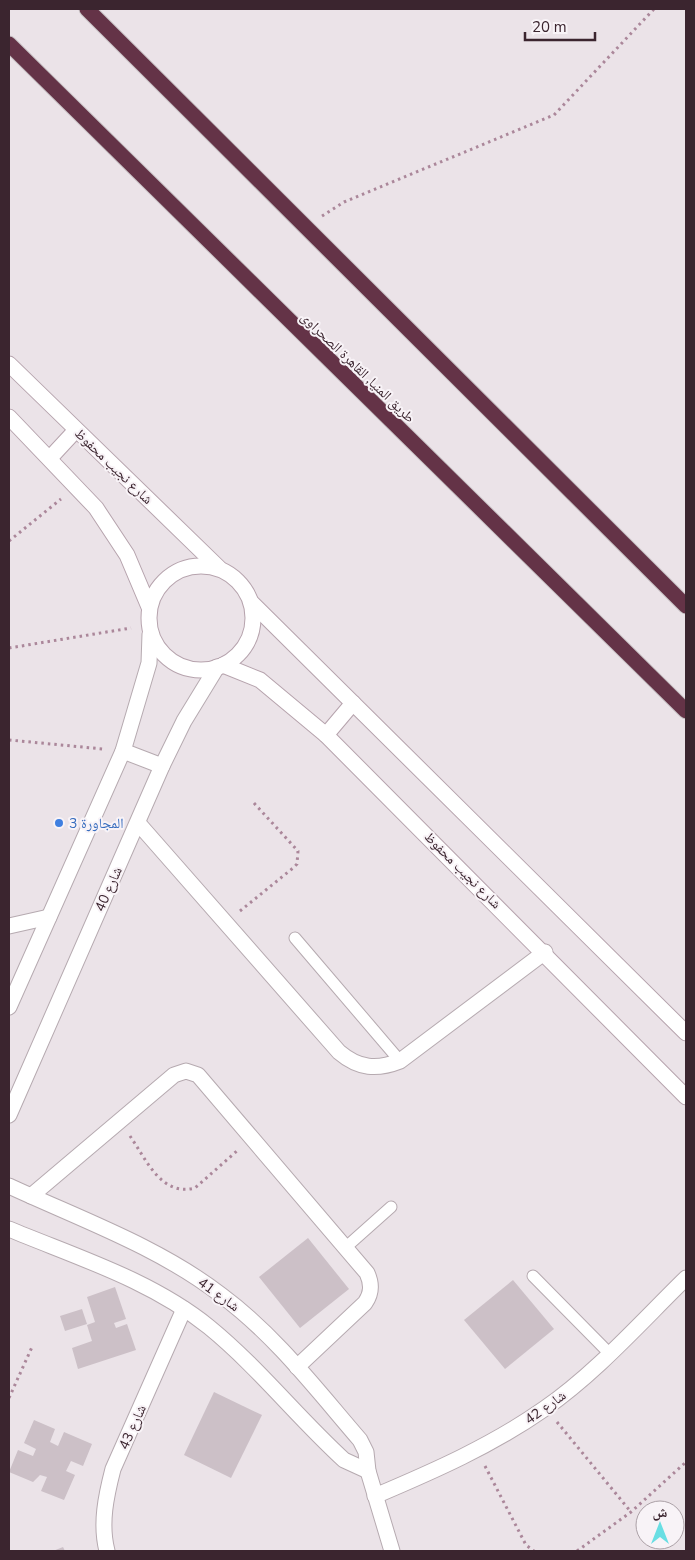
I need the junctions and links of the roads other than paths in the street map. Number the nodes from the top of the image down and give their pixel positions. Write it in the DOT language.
graph roads {
  1 [pos="86,9"];
  2 [pos="9,44"];
  3 [pos="9,364"];
  4 [pos="9,418"];
  5 [pos="76,430"];
  6 [pos="50,458"];
  7 [pos="218,568"];
  8 [pos="251,602"];
  9 [pos="686,606"];
  10 [pos="149,607"];
  11 [pos="149,629"];
  12 [pos="220,666"];
  13 [pos="353,703"];
  14 [pos="686,711"];
  15 [pos="326,735"];
  16 [pos="123,751"];
  17 [pos="162,766"];
  18 [pos="138,823"];
  19 [pos="49,917"];
  20 [pos="9,926"];
  21 [pos="295,938"];
  22 [pos="545,952"];
  23 [pos="9,1007"];
  24 [pos="686,1033"];
  25 [pos="400,1061"];
  26 [pos="686,1097"];
  27 [pos="9,1114"];
  28 [pos="9,1186"];
  29 [pos="31,1196"];
  30 [pos="391,1207"];
  31 [pos="9,1229"];
  32 [pos="345,1248"];
  33 [pos="533,1276"];
  34 [pos="686,1278"];
  35 [pos="184,1309"];
  36 [pos="609,1353"];
  37 [pos="297,1366"];
  38 [pos="368,1471"];
  39 [pos="375,1496"];
  40 [pos="107,1551"];
  41 [pos="392,1551"];
  1 -- 9 [label="highway"];
  2 -- 14 [label="highway, طريق المنيا, القاهرة الصحراوى"];
  3 -- 5 [label="street, شارع نجيب محفوظ"];
  4 -- 6 [label="street"];
  5 -- 6 [label="street"];
  5 -- 7 [label="street, شارع نجيب محفوظ"];
  6 -- 10 [label="street"];
  7 -- 8 [label="street"];
  7 -- 10 [label="street"];
  8 -- 12 [label="street"];
  8 -- 13 [label="street"];
  10 -- 11 [label="street"];
  11 -- 12 [label="street"];
  11 -- 16 [label="street"];
  12 -- 15 [label="street, شارع نجيب محفوظ"];
  12 -- 17 [label="street, شارع 40"];
  13 -- 15 [label="street"];
  13 -- 24 [label="street"];
  15 -- 22 [label="street, شارع نجيب محفوظ"];
  16 -- 17 [label="street"];
  16 -- 19 [label="street"];
  17 -- 18 [label="street, شارع 40"];
  18 -- 25 [label="street"];
  18 -- 27 [label="street, شارع 40"];
  19 -- 20 [label="street"];
  19 -- 23 [label="street"];
  21 -- 25 [label="lane"];
  22 -- 25 [label="street"];
  22 -- 26 [label="street, شارع نجيب محفوظ"];
  28 -- 29 [label="street, شارع 41"];
  29 -- 32 [label="street"];
  29 -- 37 [label="street, شارع 41"];
  30 -- 32 [label="lane"];
  31 -- 35 [label="street"];
  32 -- 37 [label="street"];
  33 -- 36 [label="lane"];
  34 -- 36 [label="street, شارع 42"];
  35 -- 38 [label="street"];
  35 -- 40 [label="street, شارع 43"];
  36 -- 39 [label="street, شارع 42"];
  37 -- 38 [label="street, شارع 41"];
  38 -- 39 [label="street, شارع 41"];
  39 -- 41 [label="street, شارع 41"];
}
